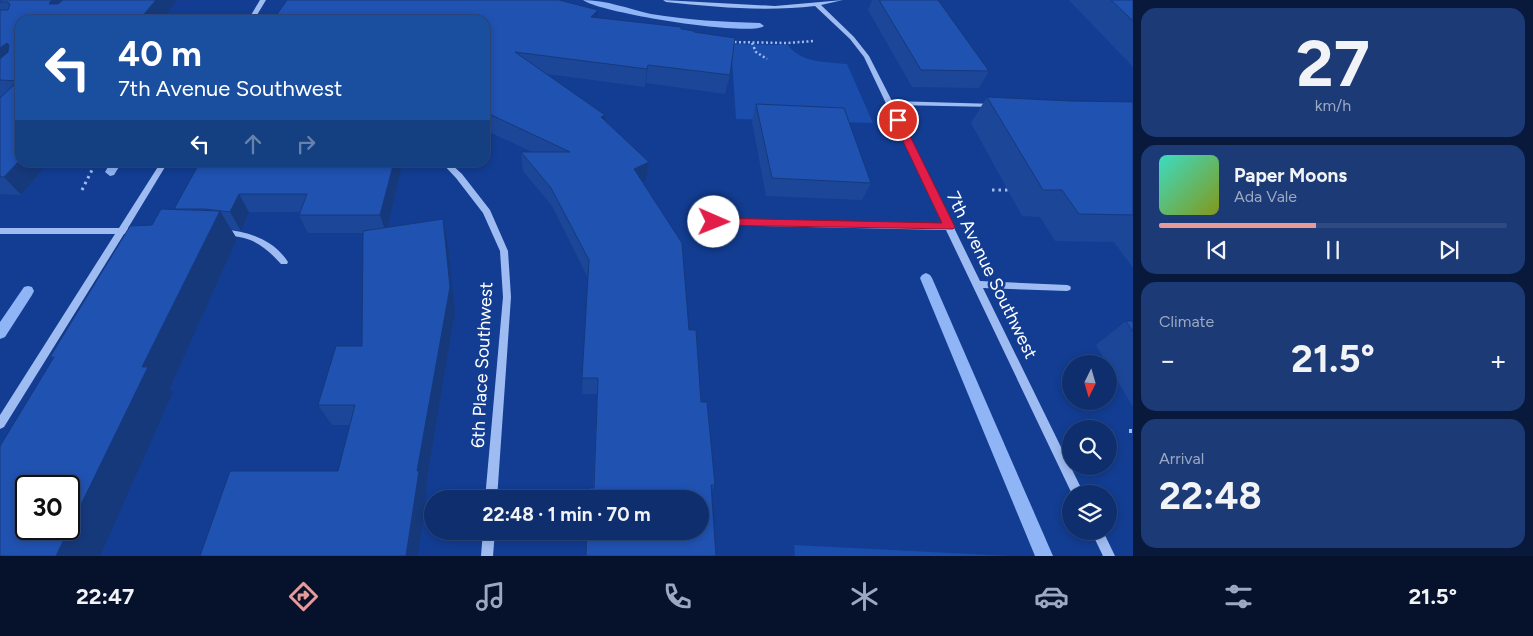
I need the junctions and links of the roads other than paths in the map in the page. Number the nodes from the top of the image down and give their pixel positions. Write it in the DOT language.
graph roads {
  1 [pos="263,0"];
  2 [pos="666,0"];
  3 [pos="840,0"];
  4 [pos="816,4"];
  5 [pos="254,15"];
  6 [pos="889,103"];
  7 [pos="1004,105"];
  8 [pos="162,167"];
  9 [pos="449,167"];
  10 [pos="714,222"];
  11 [pos="949,227"];
  12 [pos="0,231"];
  13 [pos="123,231"];
  14 [pos="140,231"];
  15 [pos="215,232"];
  16 [pos="284,262"];
  17 [pos="977,284"];
  18 [pos="1067,288"];
  19 [pos="0,424"];
  20 [pos="1074,485"];
  21 [pos="492,490"];
  22 [pos="488,540"];
  23 [pos="1101,540"];
  24 [pos="487,556"];
  25 [pos="1108,556"];
  1 -- 5 [label="street"];
  2 -- 4 [label="street"];
  3 -- 4 [label="street"];
  4 -- 6 [label="street, 7th Avenue Southwest"];
  6 -- 7 [label="street"];
  6 -- 11 [label="street, 7th Avenue Southwest"];
  8 -- 13 [label="street"];
  9 -- 21 [label="street, 6th Place Southwest"];
  10 -- 11 [label="street"];
  11 -- 17 [label="street, 7th Avenue Southwest"];
  12 -- 13 [label="street"];
  13 -- 14 [label="street"];
  13 -- 19 [label="street"];
  15 -- 16 [label="street"];
  17 -- 18 [label="street"];
  17 -- 20 [label="street, 7th Avenue Southwest"];
  22 -- 24 [label="street"];
  23 -- 25 [label="street"];
}
